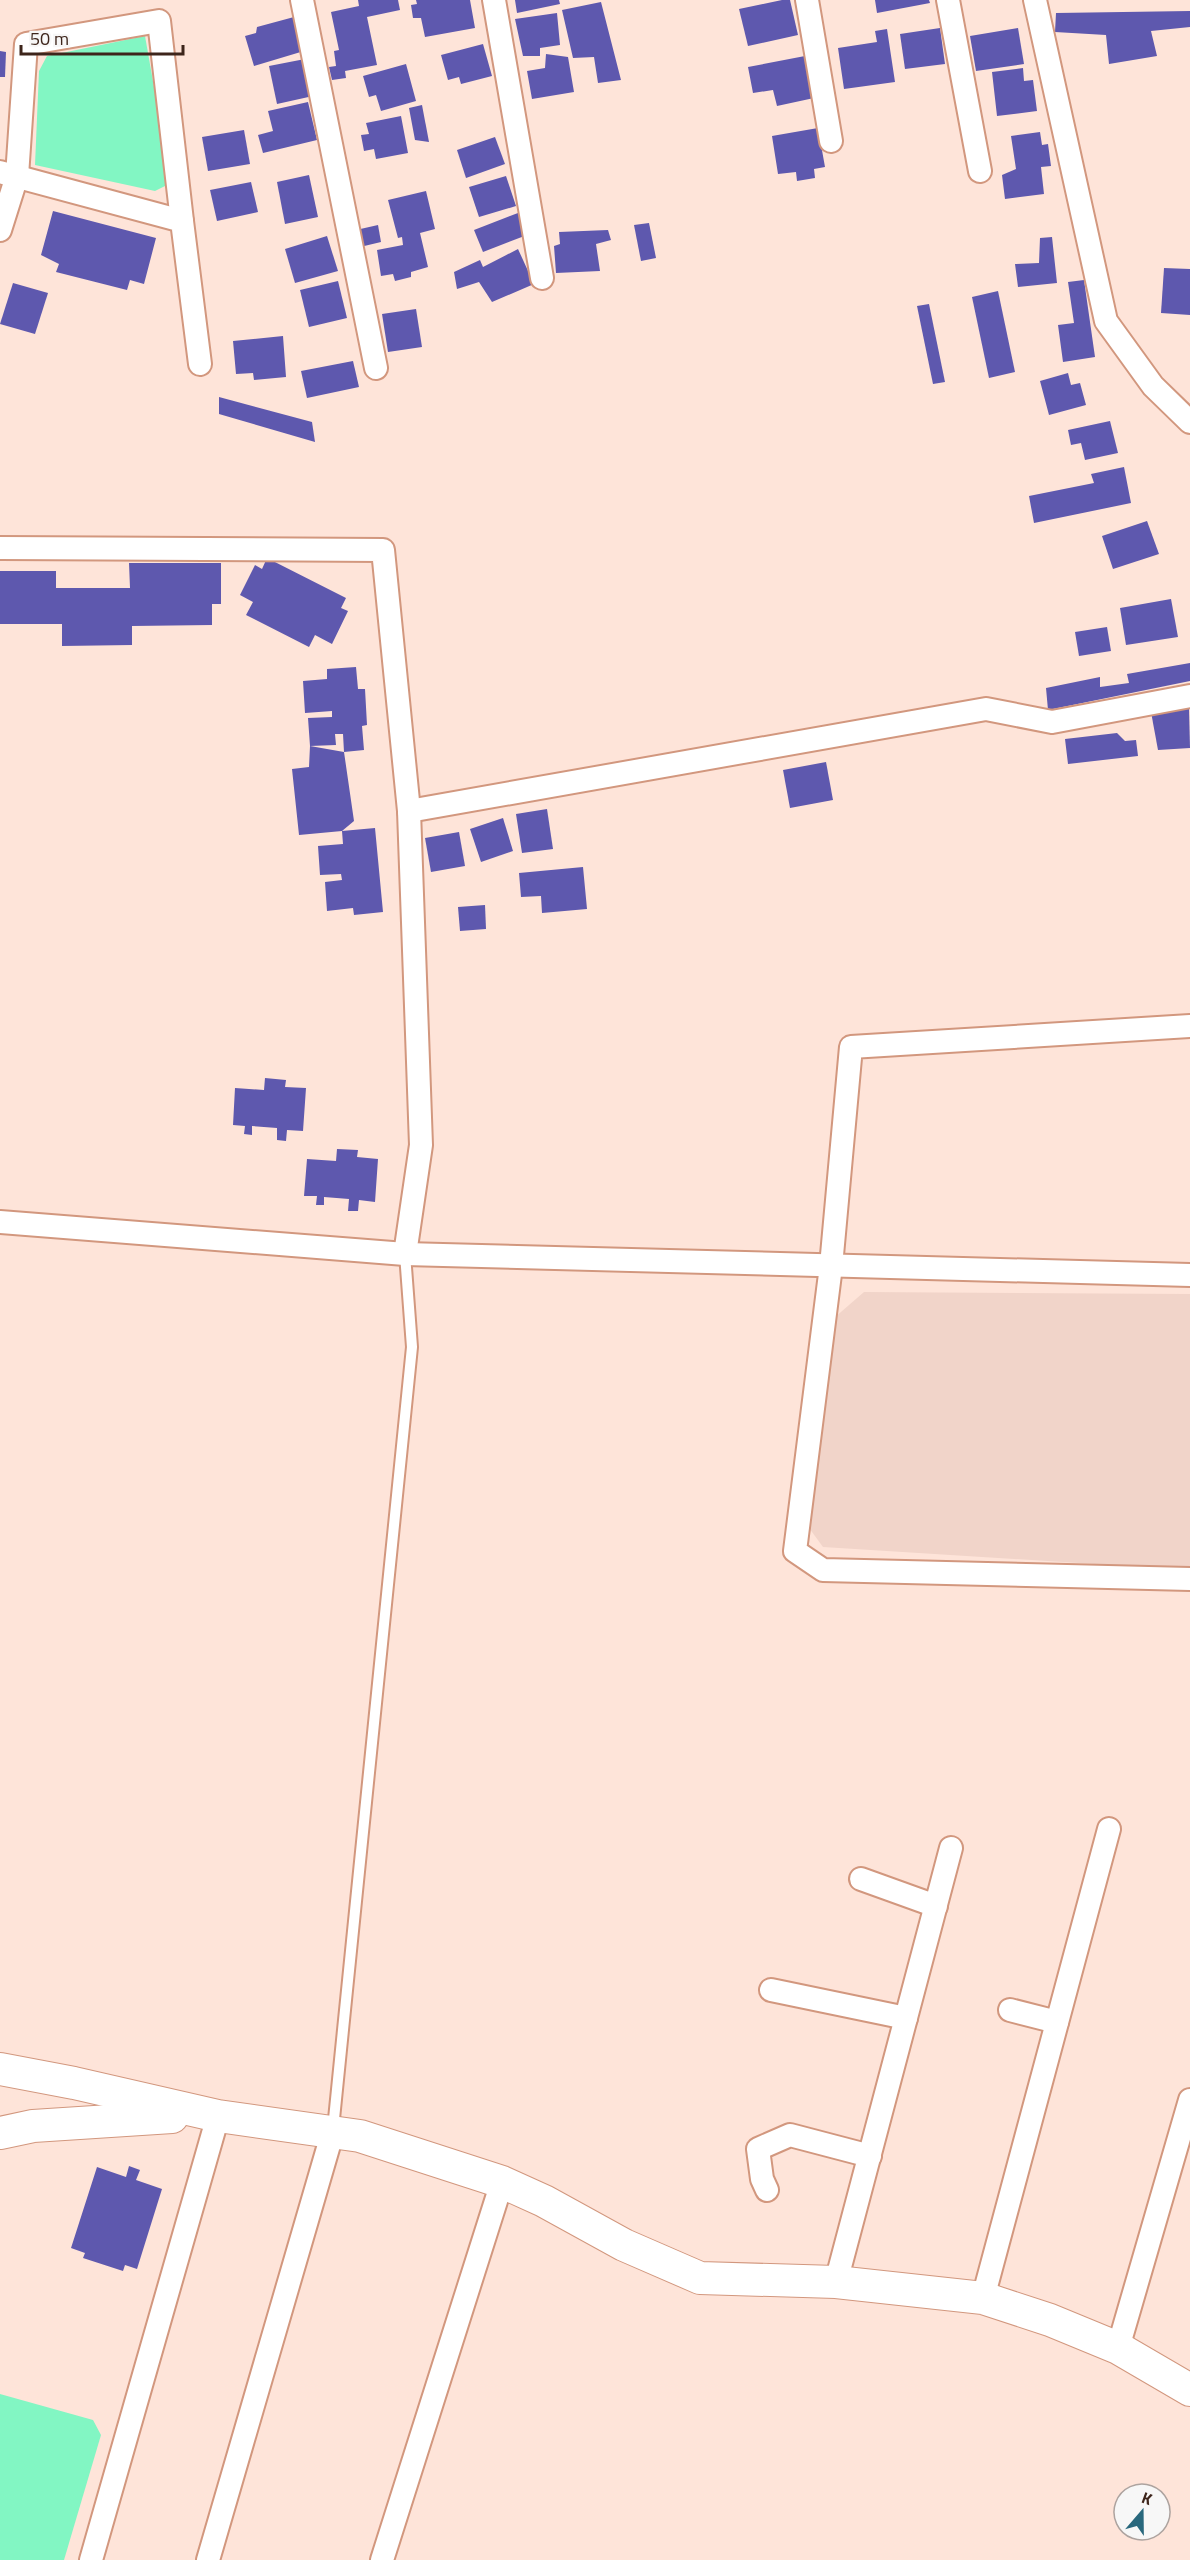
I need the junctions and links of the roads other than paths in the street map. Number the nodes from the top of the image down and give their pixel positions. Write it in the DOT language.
graph roads {
  1 [pos="302,0"];
  2 [pos="494,0"];
  3 [pos="807,0"];
  4 [pos="948,0"];
  5 [pos="1035,0"];
  6 [pos="831,141"];
  7 [pos="980,171"];
  8 [pos="8,174"];
  9 [pos="182,221"];
  10 [pos="0,230"];
  11 [pos="542,278"];
  12 [pos="200,364"];
  13 [pos="376,368"];
  14 [pos="1190,422"];
  15 [pos="0,548"];
  16 [pos="1190,696"];
  17 [pos="409,811"];
  18 [pos="1190,1026"];
  19 [pos="0,1222"];
  20 [pos="405,1254"];
  21 [pos="831,1266"];
  22 [pos="1190,1275"];
  23 [pos="1190,1579"];
  24 [pos="1109,1829"];
  25 [pos="951,1848"];
  26 [pos="861,1879"];
  27 [pos="936,1906"];
  28 [pos="771,1990"];
  29 [pos="1010,2010"];
  30 [pos="906,2018"];
  31 [pos="1057,2022"];
  32 [pos="0,2069"];
  33 [pos="1190,2100"];
  34 [pos="218,2116"];
  35 [pos="333,2131"];
  36 [pos="0,2133"];
  37 [pos="870,2156"];
  38 [pos="502,2182"];
  39 [pos="767,2190"];
  40 [pos="836,2282"];
  41 [pos="983,2298"];
  42 [pos="1118,2348"];
  43 [pos="1190,2390"];
  44 [pos="91,2560"];
  45 [pos="208,2560"];
  46 [pos="382,2560"];
  1 -- 13 [label="street"];
  2 -- 11 [label="street"];
  3 -- 6 [label="street"];
  4 -- 7 [label="street"];
  5 -- 14 [label="street"];
  8 -- 9 [label="street"];
  8 -- 9 [label="street"];
  8 -- 10 [label="street"];
  9 -- 12 [label="street"];
  15 -- 17 [label="street"];
  16 -- 17 [label="street"];
  17 -- 20 [label="street"];
  18 -- 21 [label="street"];
  19 -- 20 [label="street"];
  20 -- 21 [label="street"];
  20 -- 35 [label="lane"];
  21 -- 22 [label="street"];
  21 -- 23 [label="street"];
  24 -- 31 [label="street"];
  25 -- 27 [label="street"];
  26 -- 27 [label="street"];
  27 -- 30 [label="street"];
  28 -- 30 [label="street"];
  29 -- 31 [label="street"];
  30 -- 37 [label="street"];
  31 -- 41 [label="street"];
  32 -- 34 [label="street"];
  33 -- 42 [label="street"];
  34 -- 35 [label="street"];
  34 -- 36 [label="street"];
  34 -- 44 [label="street"];
  35 -- 38 [label="street"];
  35 -- 45 [label="street"];
  37 -- 39 [label="street"];
  37 -- 40 [label="street"];
  38 -- 40 [label="street"];
  38 -- 46 [label="street"];
  40 -- 41 [label="street"];
  41 -- 42 [label="street"];
  42 -- 43 [label="street"];
}
